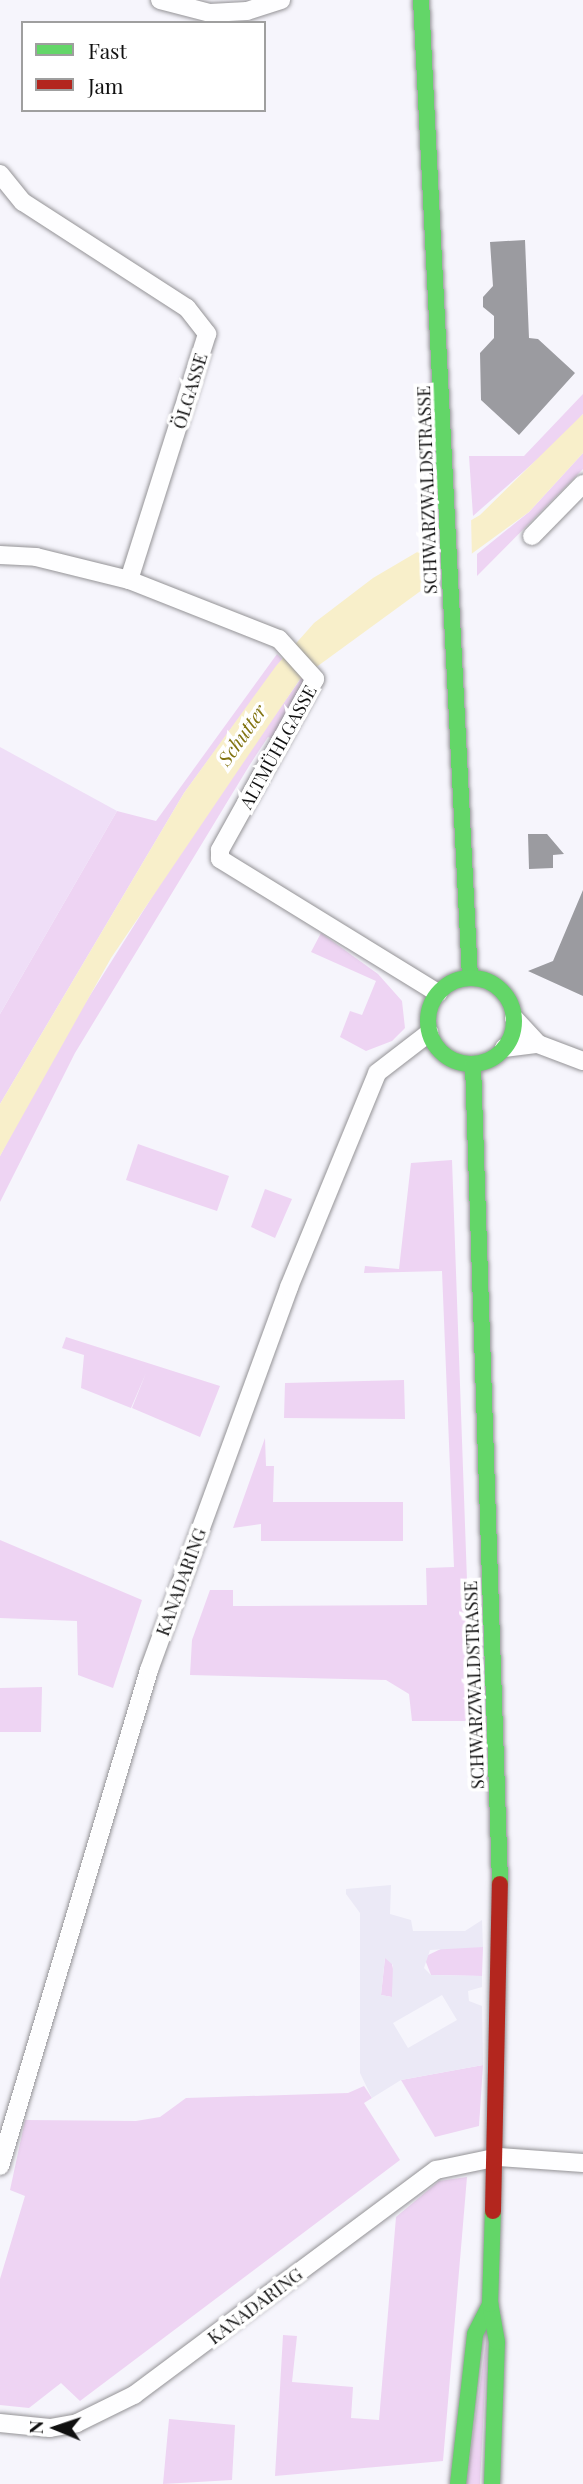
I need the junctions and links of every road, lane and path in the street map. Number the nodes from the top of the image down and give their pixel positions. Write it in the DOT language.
graph roads {
  1 [pos="160,0"];
  2 [pos="281,0"];
  3 [pos="421,0"];
  4 [pos="0,174"];
  5 [pos="583,484"];
  6 [pos="532,536"];
  7 [pos="0,555"];
  8 [pos="129,580"];
  9 [pos="470,978"];
  10 [pos="438,993"];
  11 [pos="514,1018"];
  12 [pos="429,1033"];
  13 [pos="538,1044"];
  14 [pos="504,1048"];
  15 [pos="583,1061"];
  16 [pos="473,1064"];
  17 [pos="499,2157"];
  18 [pos="583,2163"];
  19 [pos="0,2166"];
  20 [pos="491,2304"];
  21 [pos="0,2423"];
  22 [pos="458,2484"];
  23 [pos="492,2484"];
  1 -- 2 [label="street"];
  3 -- 9 [label="street, SCHWARZWALDSTRASSE"];
  4 -- 8 [label="street, ÖLGASSE"];
  5 -- 6 [label="street"];
  7 -- 8 [label="street, ALTMÜHLGASSE"];
  8 -- 10 [label="street, ALTMÜHLGASSE"];
  9 -- 10 [label="street"];
  9 -- 11 [label="street"];
  10 -- 12 [label="street"];
  11 -- 13 [label="street"];
  11 -- 14 [label="street"];
  12 -- 16 [label="street"];
  12 -- 19 [label="street, KANADARING"];
  13 -- 14 [label="street"];
  13 -- 15 [label="street"];
  14 -- 16 [label="street"];
  16 -- 17 [label="street, SCHWARZWALDSTRASSE"];
  17 -- 18 [label="street, KANADARING"];
  17 -- 20 [label="street, SCHWARZWALDSTRASSE"];
  17 -- 21 [label="street, KANADARING"];
  20 -- 22 [label="street, SCHWARZWALDSTRASSE"];
  20 -- 23 [label="street, SCHWARZWALDSTRASSE"];
}
